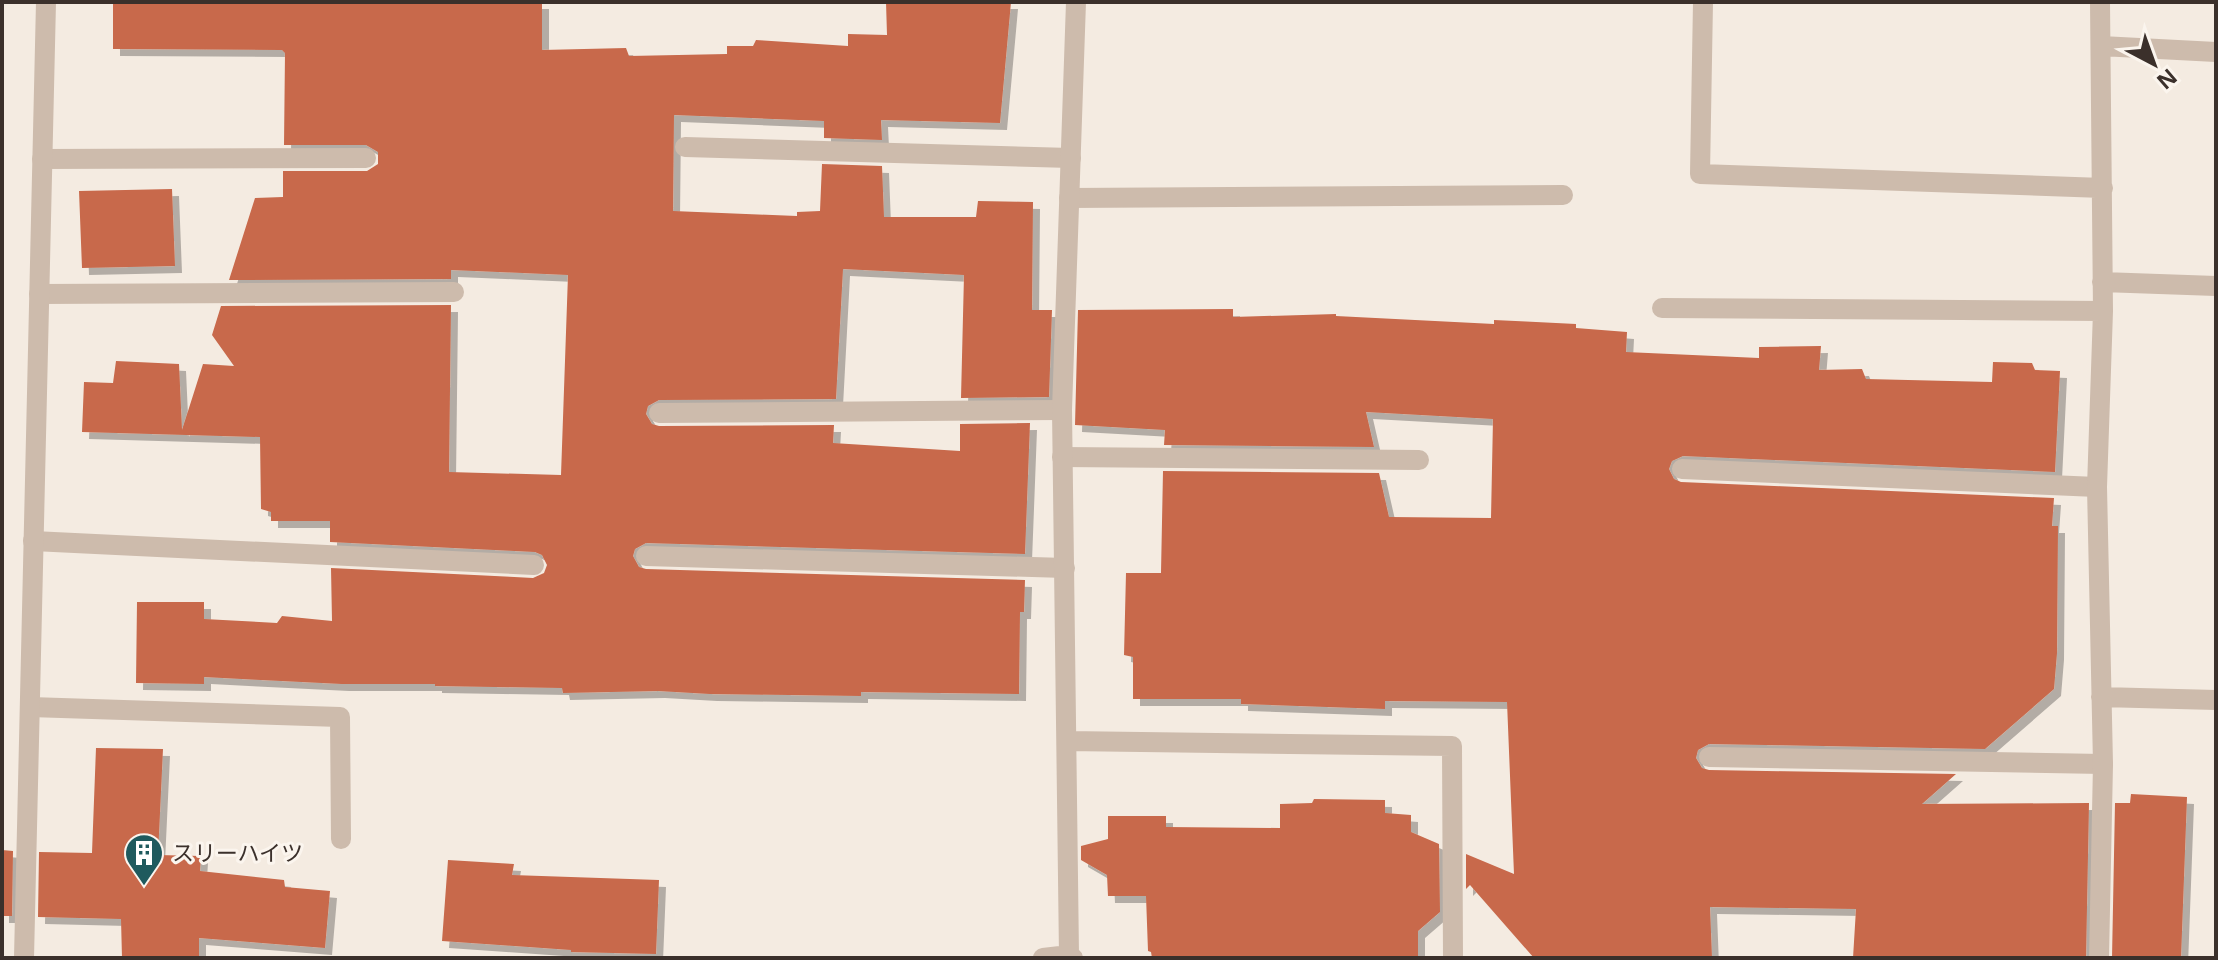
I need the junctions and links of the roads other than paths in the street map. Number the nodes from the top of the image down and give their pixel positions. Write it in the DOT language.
graph roads {
  1 [pos="46,2"];
  2 [pos="1076,2"];
  3 [pos="1703,2"];
  4 [pos="2100,2"];
  5 [pos="2101,46"];
  6 [pos="2216,52"];
  7 [pos="685,147"];
  8 [pos="366,158"];
  9 [pos="1071,158"];
  10 [pos="42,159"];
  11 [pos="2103,188"];
  12 [pos="1563,195"];
  13 [pos="1069,198"];
  14 [pos="2102,282"];
  15 [pos="2216,286"];
  16 [pos="454,292"];
  17 [pos="39,294"];
  18 [pos="1662,308"];
  19 [pos="2103,311"];
  20 [pos="1062,410"];
  21 [pos="659,413"];
  22 [pos="1062,457"];
  23 [pos="1419,460"];
  24 [pos="1682,469"];
  25 [pos="2097,487"];
  26 [pos="33,541"];
  27 [pos="646,556"];
  28 [pos="534,565"];
  29 [pos="1065,568"];
  30 [pos="2101,697"];
  31 [pos="2216,700"];
  32 [pos="30,707"];
  33 [pos="1067,741"];
  34 [pos="1709,757"];
  35 [pos="2103,764"];
  36 [pos="341,839"];
  37 [pos="1071,957"];
  38 [pos="24,958"];
  39 [pos="1043,958"];
  40 [pos="1453,958"];
  41 [pos="2099,958"];
  1 -- 10 [label="street"];
  2 -- 9 [label="street"];
  3 -- 11 [label="street"];
  4 -- 5 [label="street"];
  5 -- 6 [label="street"];
  5 -- 11 [label="street"];
  7 -- 9 [label="street"];
  8 -- 10 [label="street"];
  9 -- 13 [label="street"];
  10 -- 17 [label="street"];
  11 -- 14 [label="street"];
  12 -- 13 [label="street"];
  13 -- 20 [label="street"];
  14 -- 15 [label="street"];
  14 -- 19 [label="street"];
  16 -- 17 [label="street"];
  17 -- 26 [label="street"];
  18 -- 19 [label="street"];
  19 -- 25 [label="street"];
  20 -- 21 [label="street"];
  20 -- 22 [label="street"];
  22 -- 23 [label="street"];
  22 -- 29 [label="street"];
  24 -- 25 [label="street"];
  25 -- 30 [label="street"];
  26 -- 28 [label="street"];
  26 -- 32 [label="street"];
  27 -- 29 [label="street"];
  29 -- 33 [label="street"];
  30 -- 31 [label="street"];
  30 -- 35 [label="street"];
  32 -- 36 [label="street"];
  32 -- 38 [label="street"];
  33 -- 37 [label="street"];
  33 -- 40 [label="street"];
  34 -- 35 [label="street"];
  35 -- 41 [label="street"];
  37 -- 39 [label="street"];
}
